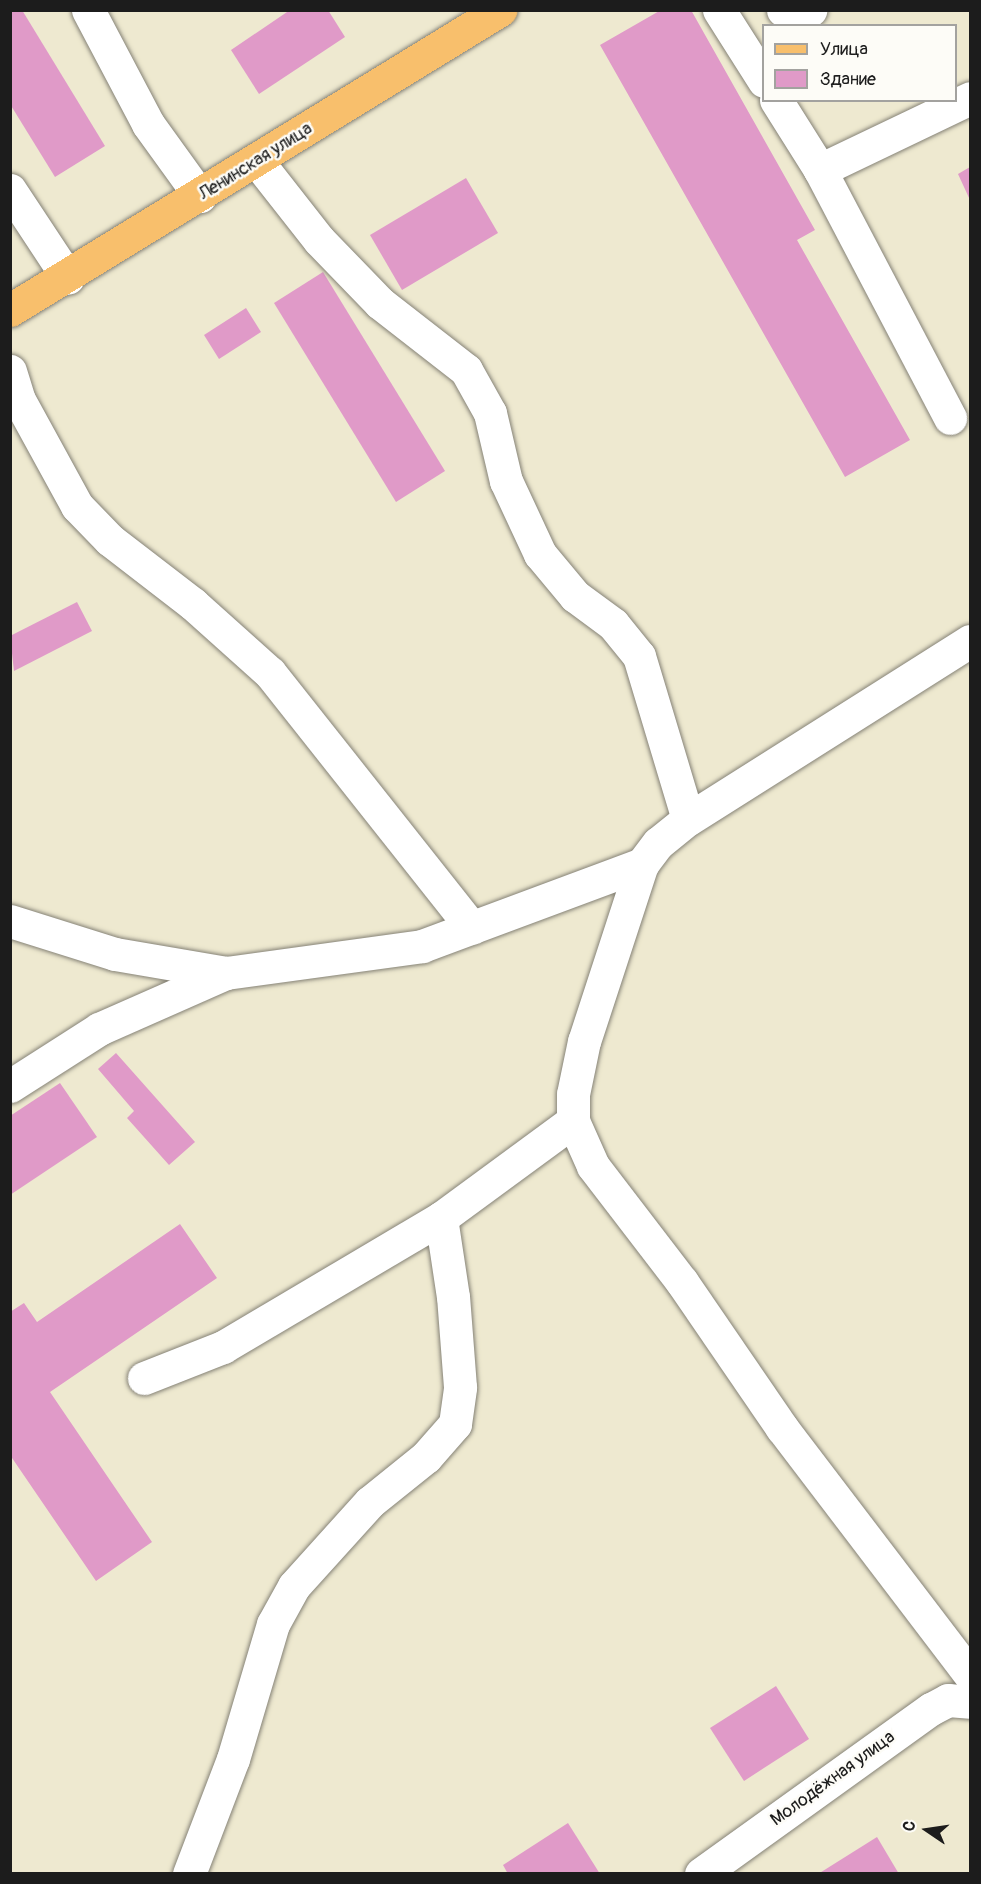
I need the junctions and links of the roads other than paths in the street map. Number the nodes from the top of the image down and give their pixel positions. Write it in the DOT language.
graph roads {
  1 [pos="88,10"];
  2 [pos="500,10"];
  3 [pos="718,10"];
  4 [pos="783,10"];
  5 [pos="810,10"];
  6 [pos="762,78"];
  7 [pos="970,98"];
  8 [pos="777,102"];
  9 [pos="257,161"];
  10 [pos="820,170"];
  11 [pos="10,190"];
  12 [pos="200,196"];
  13 [pos="68,278"];
  14 [pos="10,310"];
  15 [pos="10,371"];
  16 [pos="950,418"];
  17 [pos="970,641"];
  18 [pos="688,819"];
  19 [pos="642,864"];
  20 [pos="10,921"];
  21 [pos="471,928"];
  22 [pos="226,973"];
  23 [pos="10,1086"];
  24 [pos="573,1121"];
  25 [pos="441,1218"];
  26 [pos="144,1378"];
  27 [pos="970,1675"];
  28 [pos="970,1702"];
  29 [pos="189,1874"];
  30 [pos="701,1874"];
  1 -- 12 [label="street"];
  2 -- 9 [label="main road, Ленинская улица"];
  3 -- 6 [label="street"];
  4 -- 5 [label="street"];
  7 -- 10 [label="street"];
  8 -- 10 [label="street"];
  9 -- 12 [label="main road, Ленинская улица"];
  9 -- 18 [label="street"];
  10 -- 16 [label="street"];
  11 -- 13 [label="street"];
  12 -- 13 [label="main road, Ленинская улица"];
  13 -- 14 [label="main road, Ленинская улица"];
  15 -- 21 [label="street"];
  17 -- 18 [label="street"];
  18 -- 19 [label="street"];
  19 -- 21 [label="street"];
  19 -- 24 [label="street"];
  20 -- 22 [label="street"];
  21 -- 22 [label="street"];
  22 -- 23 [label="street"];
  24 -- 25 [label="street"];
  24 -- 27 [label="street"];
  25 -- 26 [label="street"];
  25 -- 29 [label="street"];
  28 -- 30 [label="street, Молодёжная улица"];
}
